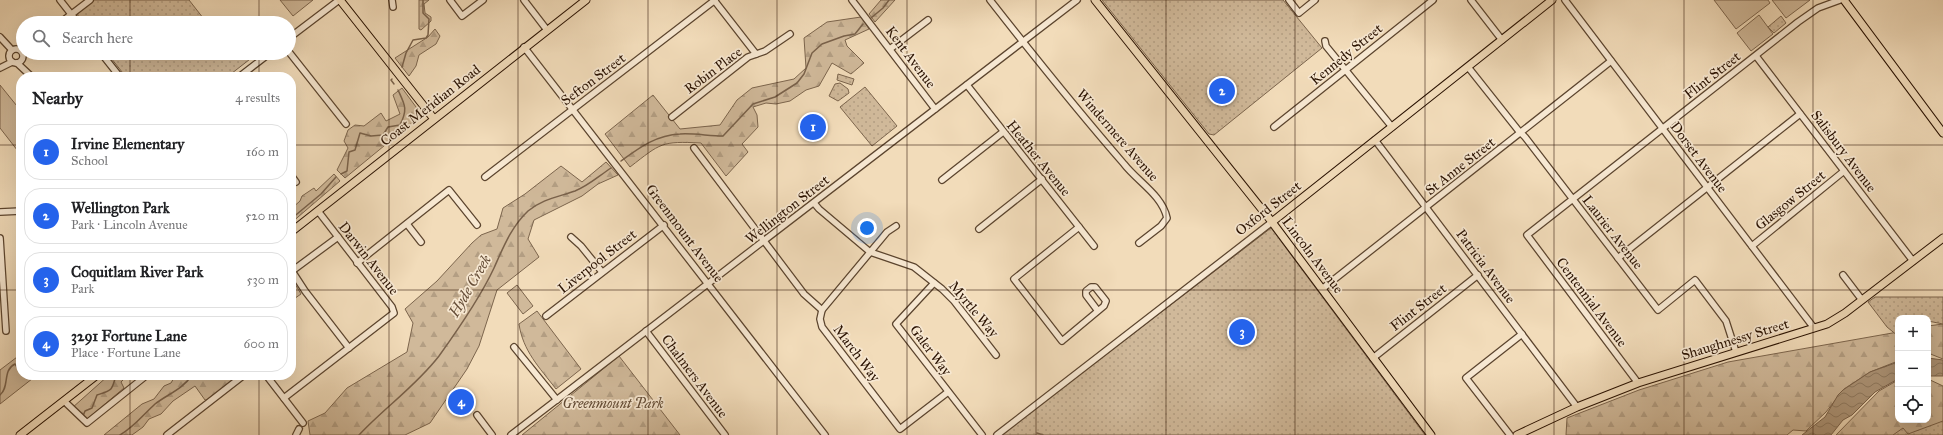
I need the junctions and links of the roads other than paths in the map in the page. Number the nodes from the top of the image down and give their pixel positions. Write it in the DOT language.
graph roads {
  1 [pos="60,0"];
  2 [pos="90,0"];
  3 [pos="339,0"];
  4 [pos="392,0"];
  5 [pos="450,0"];
  6 [pos="482,0"];
  7 [pos="524,0"];
  8 [pos="586,0"];
  9 [pos="715,0"];
  10 [pos="852,0"];
  11 [pos="990,0"];
  12 [pos="1077,0"];
  13 [pos="1095,0"];
  14 [pos="1289,0"];
  15 [pos="1315,0"];
  16 [pos="1433,0"];
  17 [pos="1470,0"];
  18 [pos="1552,0"];
  19 [pos="1565,0"];
  20 [pos="1840,0"];
  21 [pos="1844,0"];
  22 [pos="393,6"];
  23 [pos="71,15"];
  24 [pos="928,20"];
  25 [pos="547,30"];
  26 [pos="296,33"];
  27 [pos="790,34"];
  28 [pos="0,37"];
  29 [pos="1502,40"];
  30 [pos="1023,41"];
  31 [pos="1325,42"];
  32 [pos="524,47"];
  33 [pos="890,49"];
  34 [pos="16,54"];
  35 [pos="756,54"];
  36 [pos="16,56"];
  37 [pos="1756,56"];
  38 [pos="20,60"];
  39 [pos="107,60"];
  40 [pos="261,60"];
  41 [pos="295,60"];
  42 [pos="1611,61"];
  43 [pos="1,67"];
  44 [pos="1468,67"];
  45 [pos="1346,70"];
  46 [pos="27,72"];
  47 [pos="116,72"];
  48 [pos="245,72"];
  49 [pos="967,85"];
  50 [pos="573,109"];
  51 [pos="935,109"];
  52 [pos="1800,114"];
  53 [pos="672,117"];
  54 [pos="434,119"];
  55 [pos="346,124"];
  56 [pos="1274,127"];
  57 [pos="1392,127"];
  58 [pos="1662,128"];
  59 [pos="1003,132"];
  60 [pos="1521,133"];
  61 [pos="1943,133"];
  62 [pos="1375,140"];
  63 [pos="694,148"];
  64 [pos="1844,171"];
  65 [pos="485,176"];
  66 [pos="1042,179"];
  67 [pos="942,180"];
  68 [pos="1707,188"];
  69 [pos="1573,200"];
  70 [pos="814,203"];
  71 [pos="1427,208"];
  72 [pos="16,211"];
  73 [pos="0,212"];
  74 [pos="318,212"];
  75 [pos="1272,222"];
  76 [pos="407,224"];
  77 [pos="477,225"];
  78 [pos="664,225"];
  79 [pos="896,226"];
  80 [pos="296,228"];
  81 [pos="1079,228"];
  82 [pos="978,229"];
  83 [pos="1527,235"];
  84 [pos="338,237"];
  85 [pos="571,237"];
  86 [pos="0,238"];
  87 [pos="1943,238"];
  88 [pos="765,241"];
  89 [pos="421,242"];
  90 [pos="1139,243"];
  91 [pos="1094,246"];
  92 [pos="1752,246"];
  93 [pos="870,252"];
  94 [pos="1618,258"];
  95 [pos="1913,261"];
  96 [pos="357,263"];
  97 [pos="296,268"];
  98 [pos="602,272"];
  99 [pos="1478,275"];
  100 [pos="1843,275"];
  101 [pos="296,276"];
  102 [pos="934,283"];
  103 [pos="709,284"];
  104 [pos="1322,290"];
  105 [pos="1862,300"];
  106 [pos="822,310"];
  107 [pos="1098,311"];
  108 [pos="546,316"];
  109 [pos="1814,328"];
  110 [pos="646,331"];
  111 [pos="6,332"];
  112 [pos="1522,334"];
  113 [pos="514,347"];
  114 [pos="349,348"];
  115 [pos="1736,352"];
  116 [pos="996,355"];
  117 [pos="1373,358"];
  118 [pos="91,380"];
  119 [pos="141,380"];
  120 [pos="238,380"];
  121 [pos="270,380"];
  122 [pos="1638,383"];
  123 [pos="948,392"];
  124 [pos="284,398"];
  125 [pos="557,400"];
  126 [pos="64,401"];
  127 [pos="1577,408"];
  128 [pos="477,415"];
  129 [pos="303,423"];
  130 [pos="20,435"];
  131 [pos="168,435"];
  132 [pos="492,435"];
  133 [pos="511,435"];
  134 [pos="725,435"];
  135 [pos="825,435"];
  136 [pos="982,435"];
  137 [pos="998,435"];
  138 [pos="1431,435"];
  139 [pos="1510,435"];
  140 [pos="1517,435"];
  1 -- 23 [label="street"];
  2 -- 23 [label="street"];
  3 -- 26 [label="street"];
  3 -- 54 [label="main road"];
  4 -- 22 [label="street"];
  5 -- 6 [label="street"];
  7 -- 25 [label="street"];
  8 -- 25 [label="main road, Coast Meridian Road"];
  9 -- 35 [label="street"];
  9 -- 50 [label="street, Sefton Street"];
  10 -- 33 [label="street, Kent Avenue"];
  11 -- 30 [label="street, Windermere Avenue"];
  12 -- 30 [label="street, Wellington Street"];
  13 -- 75 [label="main road, Lincoln Avenue"];
  14 -- 15 [label="street"];
  16 -- 45 [label="street, Kennedy Street"];
  17 -- 29 [label="street"];
  18 -- 29 [label="main road, Oxford Street"];
  19 -- 42 [label="street, Dorset Avenue"];
  20 -- 37 [label="street, Flint Street"];
  21 -- 61 [label="main road"];
  24 -- 33 [label="street"];
  25 -- 32 [label="main road, Coast Meridian Road"];
  27 -- 35 [label="street, Robin Place"];
  28 -- 34 [label="street"];
  29 -- 44 [label="main road, Oxford Street"];
  30 -- 49 [label="street, Wellington Street"];
  30 -- 90 [label="street, Windermere Avenue"];
  31 -- 45 [label="street"];
  32 -- 50 [label="street, Greenmount Avenue"];
  32 -- 54 [label="main road, Coast Meridian Road"];
  33 -- 51 [label="street, Kent Avenue"];
  35 -- 53 [label="street, Robin Place"];
  36 -- 43 [label="street"];
  37 -- 52 [label="street, Salisbury Avenue"];
  37 -- 58 [label="street, Flint Street"];
  38 -- 46 [label="street"];
  39 -- 47 [label="street"];
  40 -- 48 [label="street"];
  41 -- 55 [label="street"];
  42 -- 58 [label="street, Dorset Avenue"];
  42 -- 60 [label="street, St Anne Street"];
  44 -- 57 [label="main road, Oxford Street"];
  44 -- 60 [label="street, Laurier Avenue"];
  45 -- 56 [label="street, Kennedy Street"];
  45 -- 57 [label="street"];
  49 -- 51 [label="street, Wellington Street"];
  49 -- 59 [label="street, Heather Avenue"];
  50 -- 65 [label="street, Sefton Street"];
  50 -- 78 [label="street, Greenmount Avenue"];
  51 -- 70 [label="street, Wellington Street"];
  52 -- 64 [label="street, Salisbury Avenue"];
  52 -- 68 [label="street"];
  54 -- 74 [label="main road, Coast Meridian Road"];
  57 -- 62 [label="main road, Oxford Street"];
  58 -- 68 [label="street, Dorset Avenue"];
  58 -- 69 [label="street, Flint Street"];
  59 -- 66 [label="street, Heather Avenue"];
  59 -- 67 [label="street"];
  60 -- 69 [label="street, Laurier Avenue"];
  60 -- 71 [label="street, St Anne Street"];
  62 -- 71 [label="street, Patricia Avenue"];
  62 -- 75 [label="main road, Oxford Street"];
  63 -- 88 [label="street"];
  64 -- 92 [label="street, Glasgow Street"];
  64 -- 95 [label="street, Salisbury Avenue"];
  66 -- 81 [label="street, Heather Avenue"];
  66 -- 82 [label="street"];
  68 -- 92 [label="street, Dorset Avenue"];
  68 -- 94 [label="street"];
  69 -- 83 [label="street, Flint Street"];
  69 -- 94 [label="street, Laurier Avenue"];
  70 -- 88 [label="street, Wellington Street"];
  70 -- 93 [label="street, Myrtle Way"];
  71 -- 99 [label="street, Patricia Avenue"];
  71 -- 104 [label="street, St Anne Street"];
  72 -- 73 [label="street"];
  74 -- 80 [label="main road, Coast Meridian Road"];
  74 -- 84 [label="street, Darwin Avenue"];
  75 -- 104 [label="main road, Lincoln Avenue"];
  75 -- 137 [label="street, Oxford Street"];
  76 -- 77 [label="street"];
  76 -- 89 [label="street"];
  76 -- 96 [label="street"];
  78 -- 98 [label="street, Liverpool Street"];
  78 -- 103 [label="street, Greenmount Avenue"];
  79 -- 93 [label="street"];
  81 -- 91 [label="street, Heather Avenue"];
  81 -- 107 [label="street"];
  83 -- 122 [label="street, Centennial Avenue"];
  84 -- 96 [label="street, Darwin Avenue"];
  84 -- 97 [label="street"];
  85 -- 98 [label="street"];
  86 -- 111 [label="street"];
  87 -- 95 [label="main road, Shaughnessy Street"];
  88 -- 103 [label="street, Wellington Street"];
  88 -- 106 [label="street"];
  92 -- 109 [label="street, Dorset Avenue"];
  93 -- 102 [label="street, Myrtle Way"];
  93 -- 106 [label="street"];
  94 -- 115 [label="street, Laurier Avenue"];
  95 -- 105 [label="main road, Shaughnessy Street"];
  96 -- 114 [label="street, Darwin Avenue"];
  98 -- 108 [label="street, Liverpool Street"];
  99 -- 112 [label="street, Patricia Avenue"];
  99 -- 117 [label="street, Flint Street"];
  100 -- 105 [label="street"];
  101 -- 114 [label="street"];
  102 -- 116 [label="street, Myrtle Way"];
  102 -- 123 [label="street, Galer Way"];
  103 -- 110 [label="street, Wellington Street"];
  103 -- 135 [label="street, Greenmount Avenue"];
  104 -- 117 [label="main road, Lincoln Avenue"];
  105 -- 109 [label="main road, Shaughnessy Street"];
  106 -- 123 [label="street, March Way"];
  109 -- 115 [label="main road, Shaughnessy Street"];
  110 -- 125 [label="street, Wellington Street"];
  110 -- 134 [label="street, Chalmers Avenue"];
  112 -- 127 [label="street, Patricia Avenue"];
  112 -- 139 [label="street"];
  113 -- 125 [label="street"];
  114 -- 124 [label="street"];
  115 -- 122 [label="main road, Shaughnessy Street"];
  117 -- 138 [label="main road, Lincoln Avenue"];
  118 -- 126 [label="main road"];
  119 -- 126 [label="street"];
  120 -- 131 [label="street"];
  121 -- 124 [label="street"];
  122 -- 127 [label="main road, Shaughnessy Street"];
  123 -- 136 [label="street, Galer Way"];
  124 -- 129 [label="street"];
  125 -- 133 [label="street, Wellington Street"];
  126 -- 130 [label="main road"];
  127 -- 140 [label="main road, Shaughnessy Street"];
  128 -- 132 [label="street"];
}
